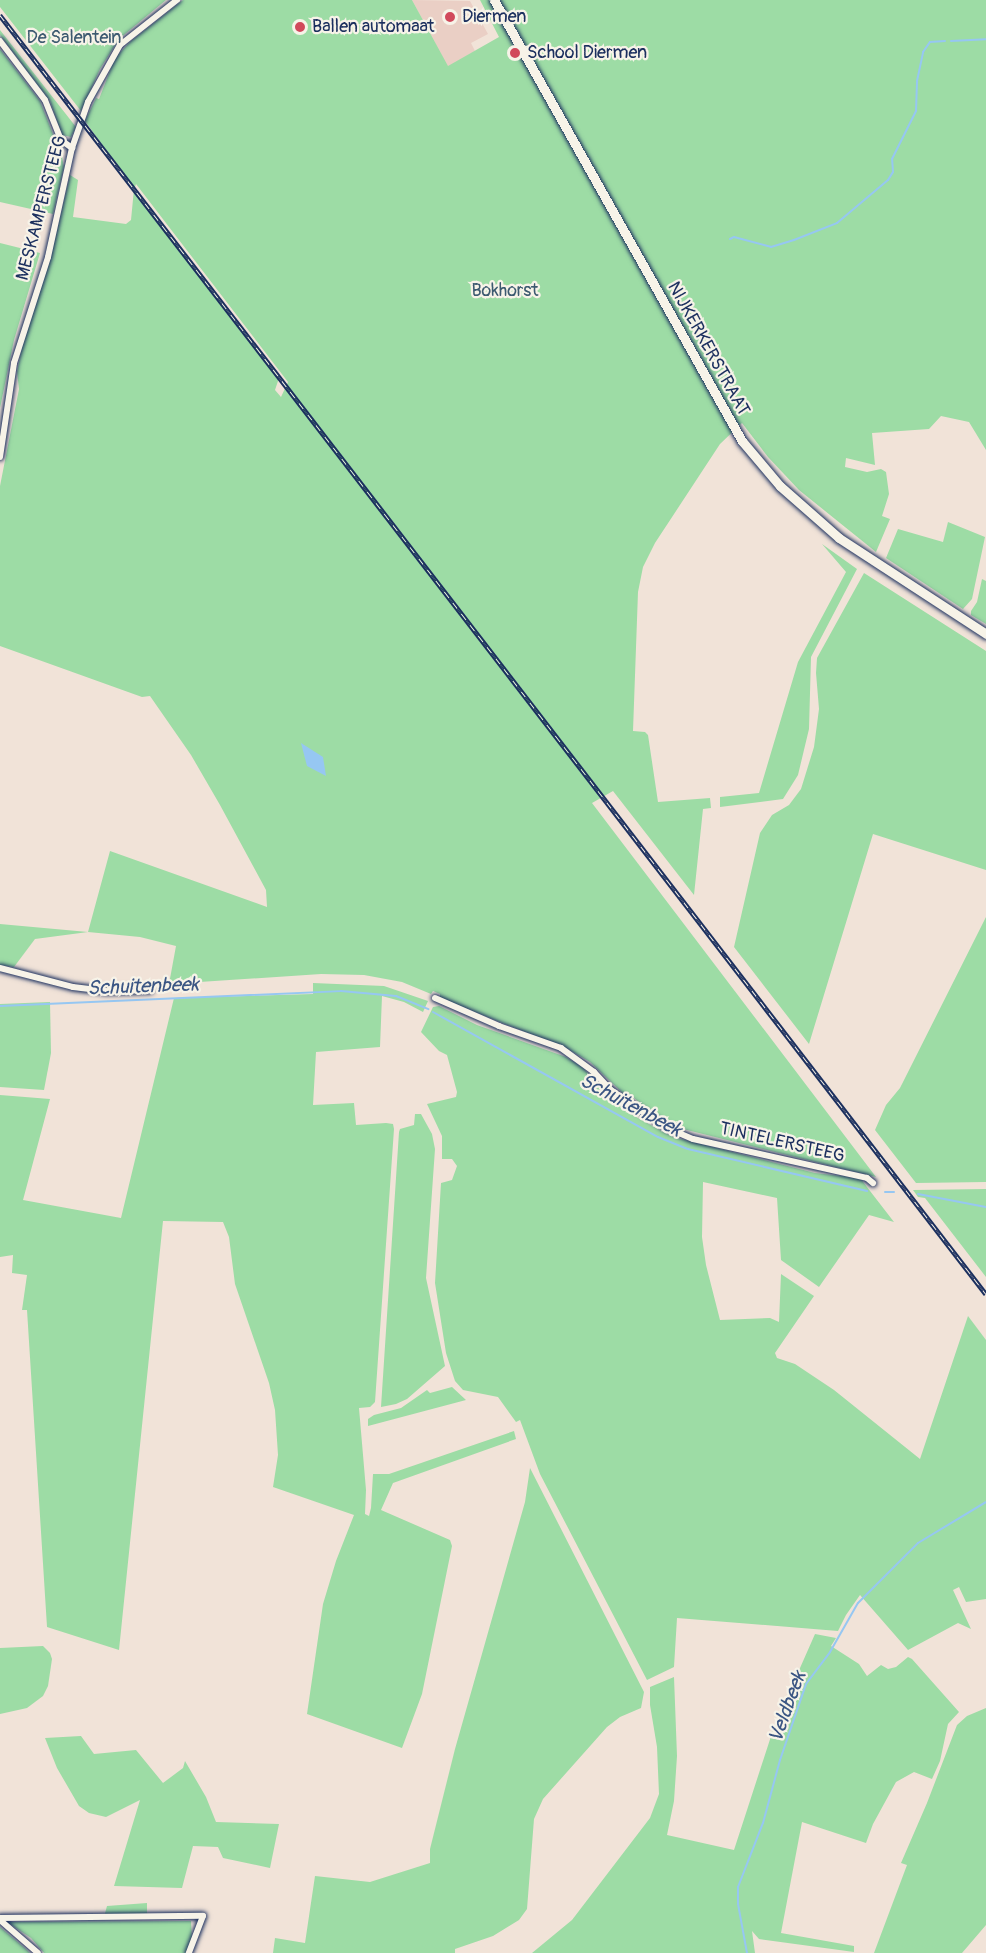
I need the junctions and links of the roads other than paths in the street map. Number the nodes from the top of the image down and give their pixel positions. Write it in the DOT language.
graph roads {
  1 [pos="177,0"];
  2 [pos="494,0"];
  3 [pos="0,41"];
  4 [pos="72,148"];
  5 [pos="0,457"];
  6 [pos="986,634"];
  7 [pos="0,968"];
  8 [pos="150,990"];
  9 [pos="435,998"];
  10 [pos="873,1183"];
  11 [pos="0,1919"];
  12 [pos="38,1953"];
  13 [pos="189,1953"];
  1 -- 4 [label="street, MESKAMPERSTEEG"];
  2 -- 6 [label="main road, NIJKERKERSTRAAT"];
  3 -- 4 [label="street"];
  4 -- 5 [label="street, MESKAMPERSTEEG"];
  7 -- 8 [label="street"];
  9 -- 10 [label="street, TINTELERSTEEG"];
  11 -- 12 [label="street"];
  11 -- 13 [label="street"];
}
